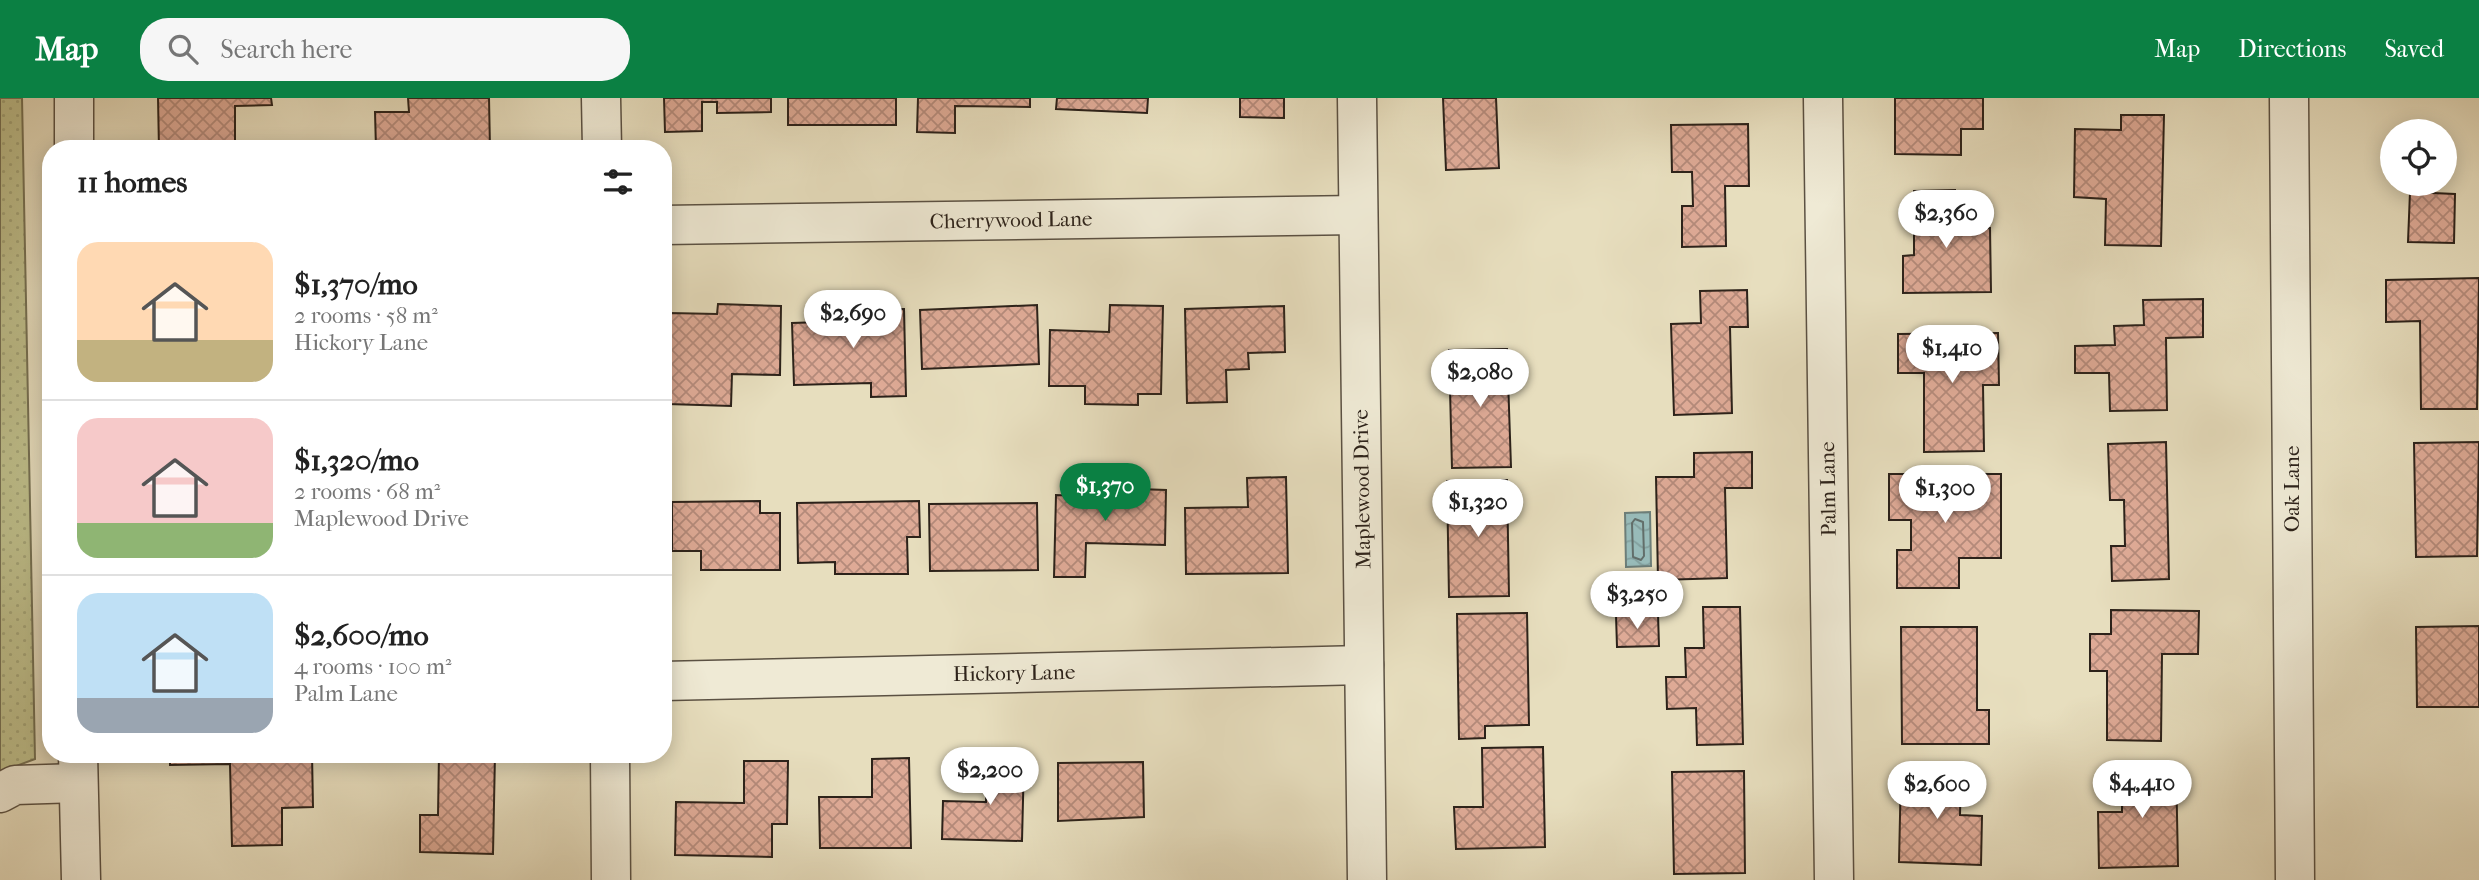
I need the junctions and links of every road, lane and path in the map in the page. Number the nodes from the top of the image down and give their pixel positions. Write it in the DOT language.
graph roads {
  1 [pos="74,98"];
  2 [pos="601,98"];
  3 [pos="1357,98"];
  4 [pos="1823,98"];
  5 [pos="2289,98"];
  6 [pos="74,140"];
  7 [pos="602,140"];
  8 [pos="1359,215"];
  9 [pos="672,225"];
  10 [pos="1364,666"];
  11 [pos="672,681"];
  12 [pos="610,763"];
  13 [pos="78,769"];
  14 [pos="0,793"];
  15 [pos="80,880"];
  16 [pos="611,880"];
  17 [pos="1367,880"];
  18 [pos="1834,880"];
  19 [pos="2295,880"];
  1 -- 6 [label="street"];
  2 -- 7 [label="street"];
  3 -- 8 [label="street, Maplewood Drive"];
  4 -- 18 [label="street, Palm Lane"];
  5 -- 19 [label="street, Oak Lane"];
  8 -- 9 [label="street, Cherrywood Lane"];
  8 -- 10 [label="street, Maplewood Drive"];
  10 -- 11 [label="street, Hickory Lane"];
  10 -- 17 [label="street, Maplewood Drive"];
  12 -- 16 [label="street"];
  13 -- 14 [label="street"];
  13 -- 15 [label="street"];
}
